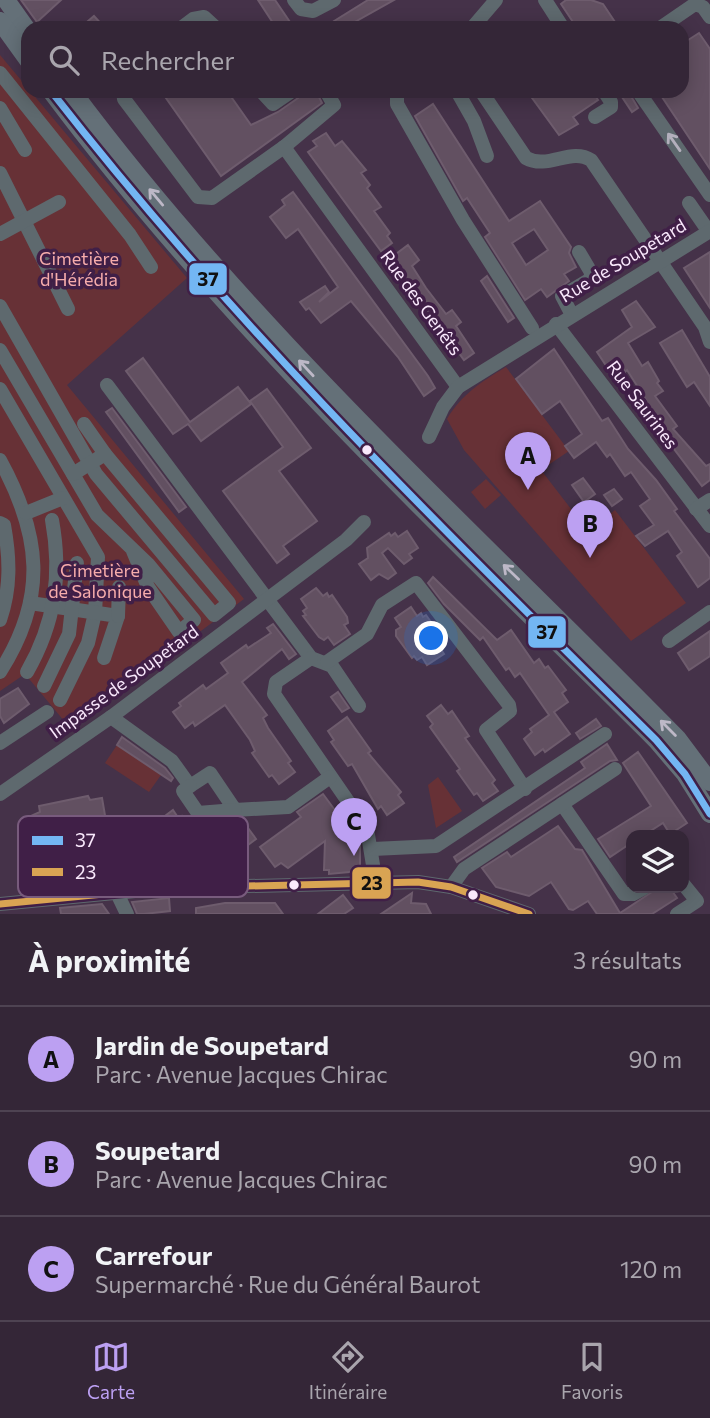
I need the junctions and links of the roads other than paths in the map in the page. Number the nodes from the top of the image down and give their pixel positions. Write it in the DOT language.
graph roads {
  1 [pos="6,0"];
  2 [pos="294,0"];
  3 [pos="334,0"];
  4 [pos="496,0"];
  5 [pos="545,0"];
  6 [pos="710,18"];
  7 [pos="0,21"];
  8 [pos="21,21"];
  9 [pos="190,21"];
  10 [pos="208,21"];
  11 [pos="478,21"];
  12 [pos="558,21"];
  13 [pos="670,21"];
  14 [pos="21,50"];
  15 [pos="0,73"];
  16 [pos="56,98"];
  17 [pos="78,98"];
  18 [pos="124,98"];
  19 [pos="267,98"];
  20 [pos="282,98"];
  21 [pos="330,98"];
  22 [pos="397,98"];
  23 [pos="461,98"];
  24 [pos="486,98"];
  25 [pos="608,98"];
  26 [pos="643,98"];
  27 [pos="0,108"];
  28 [pos="595,117"];
  29 [pos="24,150"];
  30 [pos="287,151"];
  31 [pos="487,156"];
  32 [pos="0,173"];
  33 [pos="710,193"];
  34 [pos="60,202"];
  35 [pos="690,203"];
  36 [pos="24,221"];
  37 [pos="710,232"];
  38 [pos="0,234"];
  39 [pos="579,252"];
  40 [pos="660,263"];
  41 [pos="151,267"];
  42 [pos="0,306"];
  43 [pos="68,309"];
  44 [pos="572,315"];
  45 [pos="556,324"];
  46 [pos="532,328"];
  47 [pos="710,342"];
  48 [pos="0,350"];
  49 [pos="31,358"];
  50 [pos="12,370"];
  51 [pos="107,385"];
  52 [pos="458,387"];
  53 [pos="0,389"];
  54 [pos="84,424"];
  55 [pos="429,437"];
  56 [pos="105,454"];
  57 [pos="0,460"];
  58 [pos="91,463"];
  59 [pos="73,474"];
  60 [pos="63,498"];
  61 [pos="710,500"];
  62 [pos="696,509"];
  63 [pos="26,513"];
  64 [pos="97,515"];
  65 [pos="52,520"];
  66 [pos="364,522"];
  67 [pos="0,523"];
  68 [pos="710,526"];
  69 [pos="94,548"];
  70 [pos="132,551"];
  71 [pos="77,564"];
  72 [pos="119,587"];
  73 [pos="268,598"];
  74 [pos="30,603"];
  75 [pos="54,607"];
  76 [pos="74,610"];
  77 [pos="95,612"];
  78 [pos="710,612"];
  79 [pos="118,616"];
  80 [pos="0,621"];
  81 [pos="669,641"];
  82 [pos="104,658"];
  83 [pos="311,658"];
  84 [pos="327,662"];
  85 [pos="0,672"];
  86 [pos="27,672"];
  87 [pos="44,686"];
  88 [pos="60,700"];
  89 [pos="359,706"];
  90 [pos="47,712"];
  91 [pos="111,716"];
  92 [pos="605,734"];
  93 [pos="0,743"];
  94 [pos="615,769"];
  95 [pos="330,776"];
  96 [pos="710,782"];
  97 [pos="190,786"];
  98 [pos="525,789"];
  99 [pos="0,794"];
  100 [pos="562,804"];
  101 [pos="234,810"];
  102 [pos="710,814"];
  103 [pos="373,849"];
  104 [pos="376,883"];
  105 [pos="248,887"];
  106 [pos="452,887"];
  107 [pos="689,891"];
  108 [pos="635,893"];
  109 [pos="62,897"];
  110 [pos="119,897"];
  111 [pos="0,904"];
  112 [pos="127,914"];
  113 [pos="530,914"];
  114 [pos="677,914"];
  1 -- 8 [label="main road"];
  2 -- 3 [label="street"];
  4 -- 11 [label="street"];
  5 -- 12 [label="street"];
  6 -- 13 [label="street"];
  7 -- 14 [label="main road"];
  9 -- 10 [label="street"];
  15 -- 41 [label="street"];
  16 -- 102 [label="main road"];
  96 -- 17 [label="main road, one-way"];
  18 -- 30 [label="street"];
  19 -- 20 [label="street"];
  21 -- 30 [label="street"];
  22 -- 46 [label="street"];
  23 -- 31 [label="street"];
  24 -- 40 [label="street"];
  25 -- 28 [label="street"];
  33 -- 26 [label="street, one-way"];
  27 -- 29 [label="street"];
  30 -- 52 [label="street, Rue des Genêts"];
  32 -- 36 [label="street"];
  34 -- 36 [label="street"];
  35 -- 37 [label="street"];
  36 -- 38 [label="street"];
  36 -- 43 [label="street"];
  37 -- 40 [label="street, Rue de Soupetard"];
  39 -- 44 [label="street"];
  40 -- 44 [label="street, Rue de Soupetard"];
  40 -- 47 [label="street"];
  42 -- 49 [label="street"];
  44 -- 45 [label="street, Rue de Soupetard"];
  45 -- 52 [label="street"];
  45 -- 62 [label="street, Rue Saurines"];
  48 -- 50 [label="street"];
  49 -- 50 [label="street"];
  49 -- 58 [label="street"];
  50 -- 59 [label="street"];
  51 -- 73 [label="street"];
  52 -- 55 [label="street"];
  53 -- 60 [label="street"];
  54 -- 56 [label="street"];
  56 -- 58 [label="street"];
  56 -- 58 [label="street"];
  57 -- 63 [label="street"];
  58 -- 59 [label="street"];
  59 -- 64 [label="street"];
  60 -- 63 [label="street"];
  60 -- 69 [label="street"];
  61 -- 62 [label="street"];
  62 -- 68 [label="street, Rue Saurines"];
  63 -- 74 [label="street"];
  64 -- 69 [label="street"];
  64 -- 70 [label="street"];
  65 -- 75 [label="street"];
  66 -- 73 [label="street, Impasse de Soupetard"];
  67 -- 80 [label="street"];
  69 -- 77 [label="street"];
  70 -- 70 [label="street"];
  71 -- 76 [label="street"];
  72 -- 79 [label="street"];
  73 -- 83 [label="street"];
  73 -- 91 [label="street, Impasse de Soupetard"];
  74 -- 75 [label="street"];
  74 -- 85 [label="street"];
  75 -- 76 [label="street"];
  75 -- 86 [label="street"];
  76 -- 77 [label="street"];
  76 -- 87 [label="street"];
  77 -- 79 [label="street"];
  77 -- 88 [label="street"];
  78 -- 81 [label="street"];
  79 -- 82 [label="street"];
  83 -- 84 [label="street"];
  83 -- 95 [label="street"];
  84 -- 89 [label="street"];
  84 -- 98 [label="street"];
  90 -- 93 [label="street"];
  91 -- 97 [label="street"];
  91 -- 99 [label="street, Impasse de Soupetard"];
  92 -- 98 [label="street"];
  94 -- 100 [label="street"];
  95 -- 101 [label="street"];
  95 -- 103 [label="street"];
  97 -- 101 [label="street"];
  97 -- 101 [label="street"];
  98 -- 103 [label="street"];
  100 -- 106 [label="street"];
  100 -- 108 [label="street"];
  103 -- 104 [label="street"];
  104 -- 105 [label="street"];
  104 -- 106 [label="street"];
  106 -- 113 [label="street"];
  107 -- 114 [label="street"];
  109 -- 111 [label="street"];
  110 -- 112 [label="street"];
}
